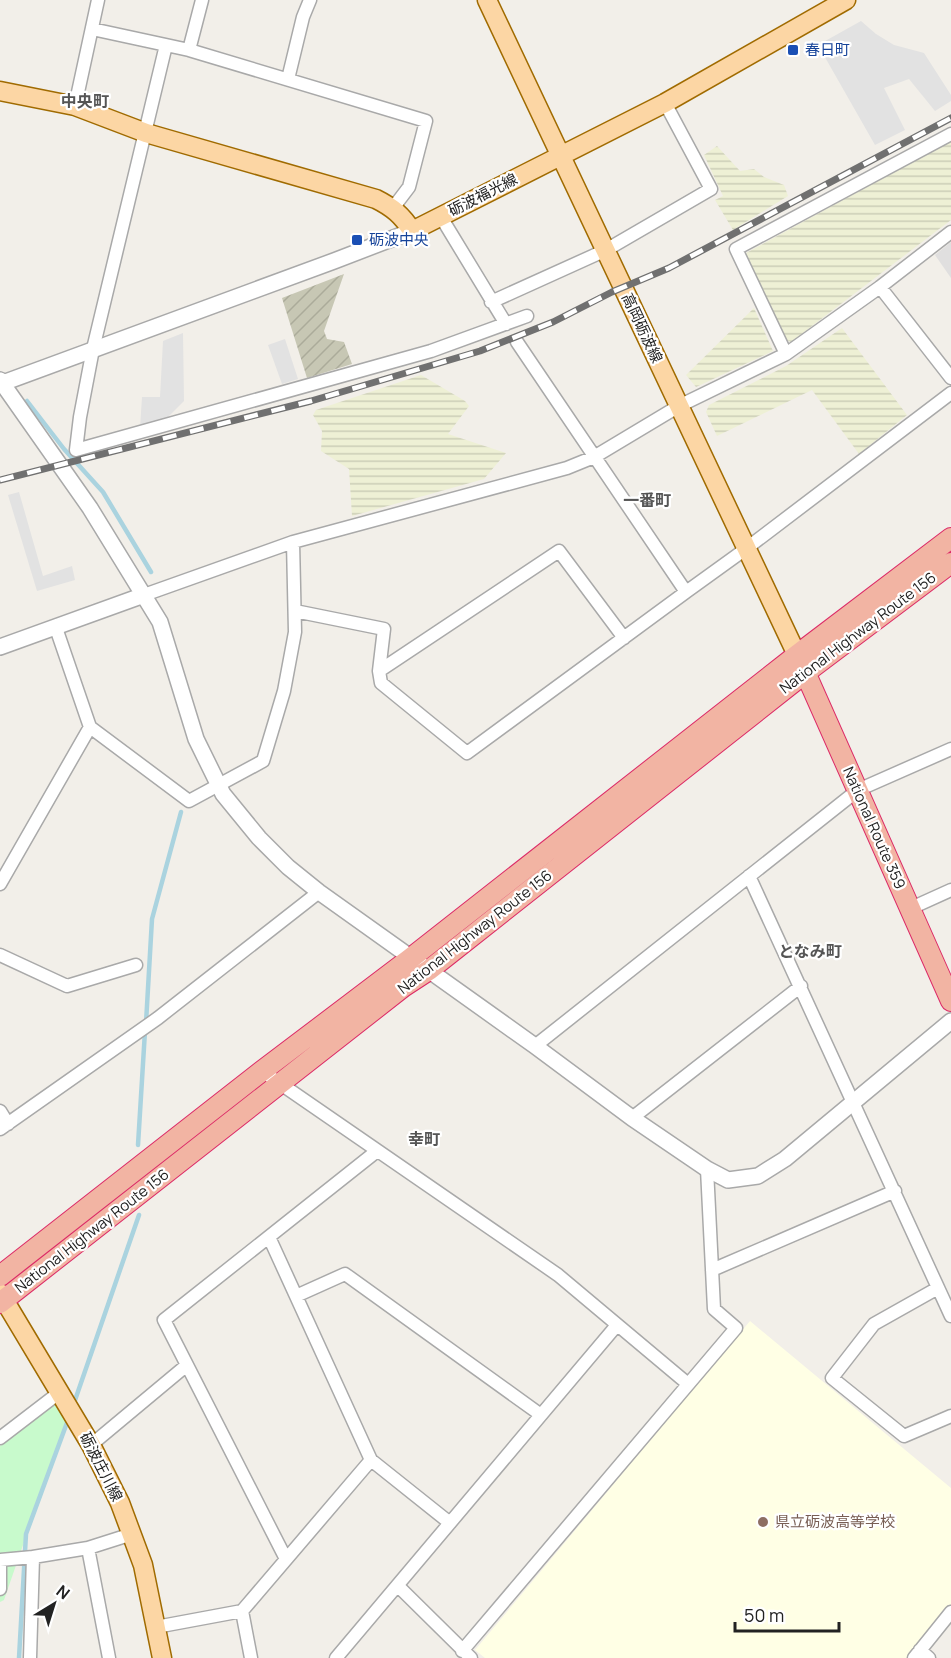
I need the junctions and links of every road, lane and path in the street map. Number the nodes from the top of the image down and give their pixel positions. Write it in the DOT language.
graph roads {
  1 [pos="98,0"];
  2 [pos="202,0"];
  3 [pos="310,0"];
  4 [pos="487,0"];
  5 [pos="846,0"];
  6 [pos="92,29"];
  7 [pos="166,45"];
  8 [pos="189,50"];
  9 [pos="288,79"];
  10 [pos="0,92"];
  11 [pos="664,103"];
  12 [pos="75,106"];
  13 [pos="146,133"];
  14 [pos="951,134"];
  15 [pos="562,156"];
  16 [pos="393,208"];
  17 [pos="441,218"];
  18 [pos="412,231"];
  19 [pos="951,232"];
  20 [pos="606,250"];
  21 [pos="880,287"];
  22 [pos="491,302"];
  23 [pos="527,316"];
  24 [pos="506,324"];
  25 [pos="517,342"];
  26 [pos="93,349"];
  27 [pos="786,354"];
  28 [pos="951,378"];
  29 [pos="1,383"];
  30 [pos="951,393"];
  31 [pos="680,406"];
  32 [pos="594,457"];
  33 [pos="951,538"];
  34 [pos="293,542"];
  35 [pos="747,548"];
  36 [pos="951,563"];
  37 [pos="686,592"];
  38 [pos="144,595"];
  39 [pos="295,611"];
  40 [pos="56,628"];
  41 [pos="624,638"];
  42 [pos="0,647"];
  43 [pos="801,664"];
  44 [pos="379,672"];
  45 [pos="90,727"];
  46 [pos="951,749"];
  47 [pos="219,787"];
  48 [pos="858,790"];
  49 [pos="749,876"];
  50 [pos="0,884"];
  51 [pos="951,890"];
  52 [pos="319,892"];
  53 [pos="909,909"];
  54 [pos="0,955"];
  55 [pos="411,958"];
  56 [pos="136,965"];
  57 [pos="429,970"];
  58 [pos="801,986"];
  59 [pos="951,1002"];
  60 [pos="951,1021"];
  61 [pos="535,1046"];
  62 [pos="262,1071"];
  63 [pos="281,1084"];
  64 [pos="853,1101"];
  65 [pos="0,1111"];
  66 [pos="632,1118"];
  67 [pos="4,1127"];
  68 [pos="378,1150"];
  69 [pos="707,1169"];
  70 [pos="895,1191"];
  71 [pos="269,1237"];
  72 [pos="712,1270"];
  73 [pos="0,1276"];
  74 [pos="938,1288"];
  75 [pos="296,1296"];
  76 [pos="1,1298"];
  77 [pos="951,1316"];
  78 [pos="617,1325"];
  79 [pos="187,1365"];
  80 [pos="688,1384"];
  81 [pos="60,1392"];
  82 [pos="541,1414"];
  83 [pos="951,1416"];
  84 [pos="0,1438"];
  85 [pos="91,1445"];
  86 [pos="371,1460"];
  87 [pos="450,1523"];
  88 [pos="132,1534"];
  89 [pos="88,1548"];
  90 [pos="33,1557"];
  91 [pos="286,1559"];
  92 [pos="398,1586"];
  93 [pos="0,1589"];
  94 [pos="242,1611"];
  95 [pos="951,1612"];
  96 [pos="156,1627"];
  97 [pos="467,1654"];
  98 [pos="921,1655"];
  99 [pos="343,1656"];
  100 [pos="30,1658"];
  101 [pos="109,1658"];
  102 [pos="162,1658"];
  103 [pos="251,1658"];
  1 -- 6 [label="street"];
  2 -- 8 [label="street"];
  3 -- 9 [label="street"];
  4 -- 15 [label="main road, 高岡砺波線"];
  5 -- 11 [label="main road, 砺波福光線"];
  6 -- 7 [label="street"];
  6 -- 12 [label="street"];
  7 -- 8 [label="street"];
  7 -- 13 [label="street"];
  8 -- 9 [label="street"];
  9 -- 16 [label="street"];
  10 -- 12 [label="main road"];
  11 -- 15 [label="main road, 砺波福光線"];
  11 -- 20 [label="street"];
  12 -- 13 [label="main road"];
  13 -- 16 [label="main road"];
  13 -- 26 [label="street"];
  14 -- 27 [label="street"];
  15 -- 17 [label="main road, 砺波福光線"];
  15 -- 20 [label="main road, 高岡砺波線"];
  16 -- 18 [label="main road"];
  17 -- 18 [label="main road, 砺波福光線"];
  17 -- 22 [label="street"];
  18 -- 26 [label="street"];
  19 -- 21 [label="street"];
  20 -- 22 [label="street"];
  20 -- 31 [label="main road, 高岡砺波線"];
  21 -- 27 [label="street"];
  21 -- 28 [label="street"];
  22 -- 24 [label="street"];
  23 -- 24 [label="street"];
  24 -- 26 [label="street"];
  25 -- 32 [label="street"];
  26 -- 29 [label="street"];
  27 -- 31 [label="street"];
  29 -- 38 [label="street"];
  30 -- 35 [label="street"];
  31 -- 32 [label="street"];
  31 -- 35 [label="main road, 高岡砺波線"];
  32 -- 34 [label="street"];
  32 -- 37 [label="street"];
  33 -- 43 [label="highway, National Highway Route 156"];
  34 -- 38 [label="street"];
  34 -- 39 [label="street"];
  35 -- 37 [label="street"];
  35 -- 43 [label="main road, 高岡砺波線"];
  36 -- 43 [label="highway, National Highway Route 156"];
  37 -- 41 [label="street"];
  38 -- 40 [label="street"];
  38 -- 47 [label="street"];
  39 -- 44 [label="street"];
  39 -- 47 [label="street"];
  40 -- 42 [label="street"];
  40 -- 45 [label="street"];
  41 -- 44 [label="street"];
  41 -- 44 [label="street"];
  43 -- 48 [label="highway, National Route 359"];
  43 -- 55 [label="highway, National Highway Route 156"];
  43 -- 57 [label="highway, National Highway Route 156"];
  45 -- 47 [label="street"];
  45 -- 50 [label="street"];
  46 -- 48 [label="street"];
  47 -- 52 [label="street"];
  48 -- 49 [label="street"];
  48 -- 53 [label="highway, National Route 359"];
  49 -- 58 [label="street"];
  49 -- 61 [label="street"];
  51 -- 53 [label="street"];
  52 -- 55 [label="street"];
  52 -- 67 [label="street"];
  53 -- 59 [label="highway, National Route 359"];
  54 -- 56 [label="street"];
  55 -- 57 [label="street"];
  55 -- 62 [label="highway, National Highway Route 156"];
  57 -- 61 [label="street"];
  57 -- 63 [label="highway, National Highway Route 156"];
  58 -- 64 [label="street"];
  58 -- 66 [label="street"];
  60 -- 64 [label="street"];
  61 -- 66 [label="street"];
  62 -- 63 [label="street"];
  62 -- 73 [label="highway, National Highway Route 156"];
  63 -- 68 [label="street"];
  63 -- 76 [label="highway, National Highway Route 156"];
  64 -- 69 [label="street"];
  64 -- 70 [label="street"];
  65 -- 67 [label="street"];
  66 -- 69 [label="street"];
  68 -- 71 [label="street"];
  68 -- 78 [label="street"];
  69 -- 72 [label="street"];
  70 -- 72 [label="street"];
  70 -- 74 [label="street"];
  71 -- 75 [label="street"];
  71 -- 79 [label="street"];
  72 -- 80 [label="street"];
  74 -- 77 [label="street"];
  74 -- 83 [label="street"];
  75 -- 82 [label="street"];
  75 -- 86 [label="street"];
  76 -- 81 [label="main road, 砺波庄川線"];
  78 -- 80 [label="street"];
  78 -- 82 [label="street"];
  79 -- 85 [label="street"];
  79 -- 91 [label="street"];
  80 -- 97 [label="street"];
  81 -- 84 [label="street"];
  81 -- 85 [label="main road, 砺波庄川線"];
  82 -- 87 [label="street"];
  85 -- 88 [label="main road, 砺波庄川線"];
  86 -- 87 [label="street"];
  86 -- 91 [label="street"];
  87 -- 92 [label="street"];
  88 -- 89 [label="street"];
  88 -- 96 [label="main road, 砺波庄川線"];
  89 -- 90 [label="street"];
  89 -- 101 [label="street"];
  90 -- 93 [label="street"];
  90 -- 100 [label="street"];
  91 -- 94 [label="street"];
  92 -- 97 [label="street"];
  92 -- 99 [label="street"];
  94 -- 96 [label="street"];
  94 -- 103 [label="street"];
  95 -- 98 [label="street"];
  96 -- 102 [label="main road, 砺波庄川線"];
}
